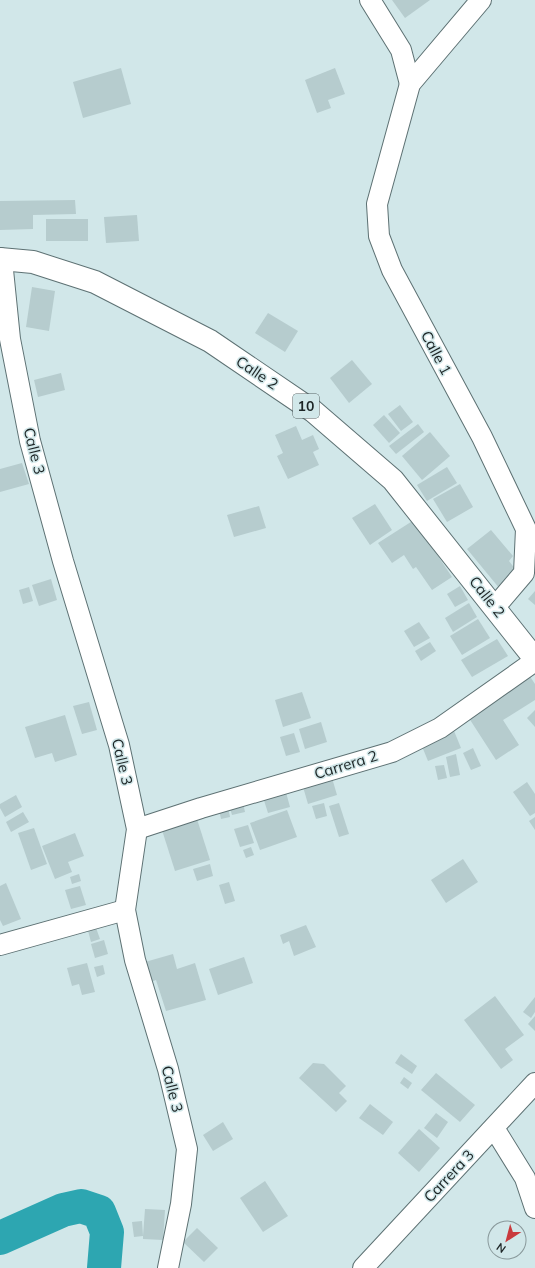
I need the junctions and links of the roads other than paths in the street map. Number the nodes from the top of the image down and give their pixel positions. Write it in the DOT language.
graph roads {
  1 [pos="370,0"];
  2 [pos="481,0"];
  3 [pos="410,84"];
  4 [pos="1,259"];
  5 [pos="530,525"];
  6 [pos="494,607"];
  7 [pos="535,660"];
  8 [pos="137,829"];
  9 [pos="125,910"];
  10 [pos="0,944"];
  11 [pos="535,1083"];
  12 [pos="494,1128"];
  13 [pos="535,1208"];
  14 [pos="168,1268"];
  15 [pos="364,1268"];
  1 -- 3 [label="street"];
  2 -- 3 [label="street"];
  3 -- 5 [label="street, Calle 1"];
  4 -- 6 [label="main road, Calle 2 / 10"];
  4 -- 8 [label="street, Calle 3"];
  5 -- 6 [label="street, Calle 1"];
  6 -- 7 [label="main road, Calle 2 / 10"];
  7 -- 8 [label="street, Carrera 2"];
  8 -- 9 [label="street, Calle 3"];
  9 -- 10 [label="street"];
  9 -- 14 [label="street, Calle 3"];
  11 -- 12 [label="street, Carrera 3"];
  12 -- 13 [label="street"];
  12 -- 15 [label="street, Carrera 3"];
}
